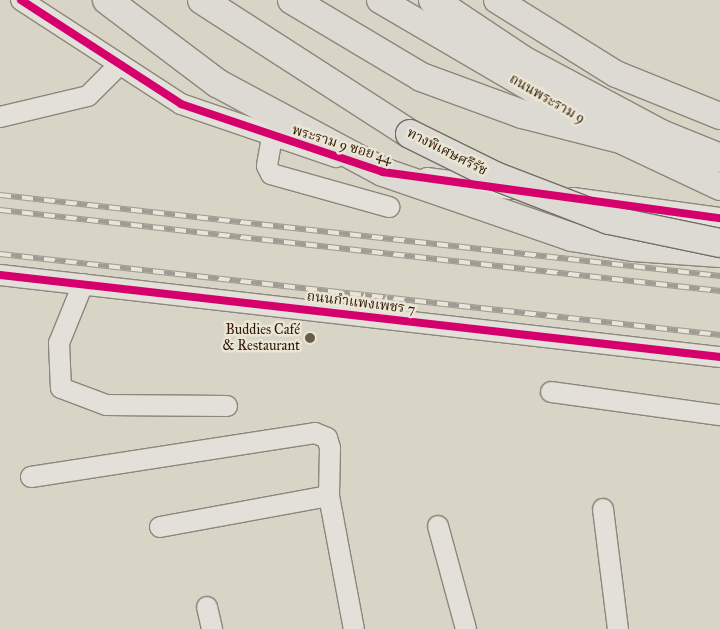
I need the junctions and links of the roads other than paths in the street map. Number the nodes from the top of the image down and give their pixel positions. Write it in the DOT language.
graph roads {
  1 [pos="21,0"];
  2 [pos="107,0"];
  3 [pos="202,0"];
  4 [pos="292,0"];
  5 [pos="380,0"];
  6 [pos="433,0"];
  7 [pos="497,0"];
  8 [pos="119,65"];
  9 [pos="0,116"];
  10 [pos="720,116"];
  11 [pos="272,137"];
  12 [pos="616,138"];
  13 [pos="720,158"];
  14 [pos="383,172"];
  15 [pos="720,187"];
  16 [pos="389,207"];
  17 [pos="720,218"];
  18 [pos="720,243"];
  19 [pos="720,253"];
  20 [pos="0,275"];
  21 [pos="82,284"];
  22 [pos="720,357"];
  23 [pos="552,392"];
  24 [pos="227,406"];
  25 [pos="720,415"];
  26 [pos="31,477"];
  27 [pos="328,496"];
  28 [pos="603,509"];
  29 [pos="438,526"];
  30 [pos="160,527"];
  31 [pos="207,607"];
  32 [pos="212,629"];
  33 [pos="354,629"];
  34 [pos="466,629"];
  35 [pos="618,629"];
  1 -- 8 [label="street, พระราม 9 ซอย 44"];
  2 -- 14 [label="highway"];
  3 -- 18 [label="highway, ทางพิเศษศรีรัช, bridge"];
  4 -- 12 [label="highway"];
  5 -- 12 [label="main road, ถนนพระราม 9"];
  6 -- 13 [label="highway"];
  7 -- 10 [label="main road"];
  8 -- 9 [label="street"];
  8 -- 11 [label="street, พระราม 9 ซอย 44"];
  11 -- 14 [label="street, พระราม 9 ซอย 44"];
  11 -- 16 [label="street"];
  12 -- 15 [label="main road, ถนนพระราม 9"];
  14 -- 17 [label="street, พระราม 9 ซอย 44"];
  14 -- 19 [label="highway"];
  20 -- 21 [label="street, ถนนกำแพงเพชร 7"];
  21 -- 22 [label="street, ถนนกำแพงเพชร 7"];
  21 -- 24 [label="street"];
  23 -- 25 [label="street"];
  26 -- 27 [label="street"];
  27 -- 30 [label="street"];
  27 -- 33 [label="street"];
  28 -- 35 [label="street"];
  29 -- 34 [label="street"];
  31 -- 32 [label="street"];
}
